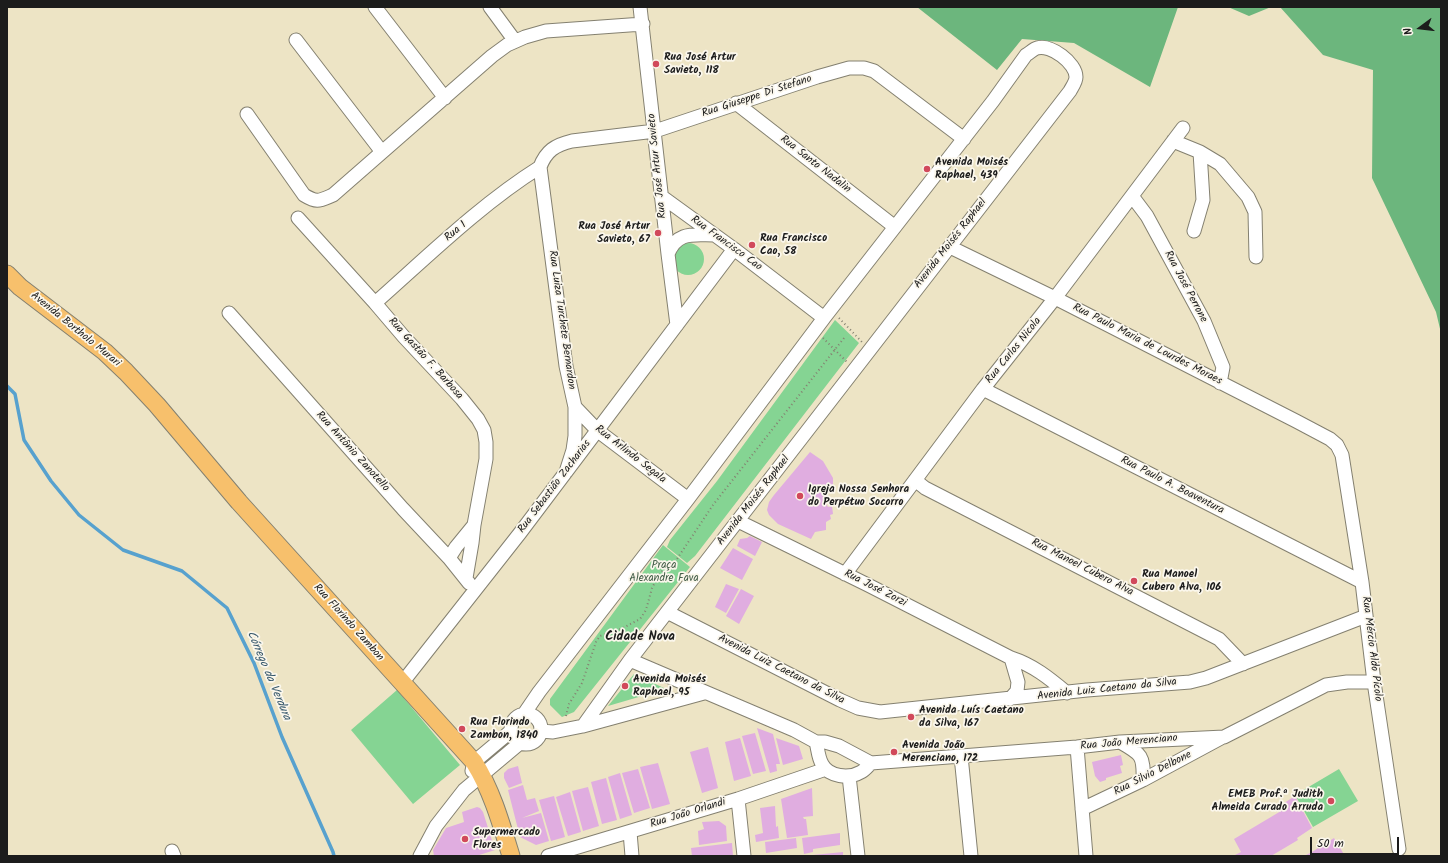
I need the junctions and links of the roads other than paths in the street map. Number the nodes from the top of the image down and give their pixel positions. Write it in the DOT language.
graph roads {
  1 [pos="375,7"];
  2 [pos="490,7"];
  3 [pos="640,7"];
  4 [pos="642,24"];
  5 [pos="296,40"];
  6 [pos="515,41"];
  7 [pos="444,98"];
  8 [pos="736,103"];
  9 [pos="247,114"];
  10 [pos="1183,128"];
  11 [pos="655,131"];
  12 [pos="964,139"];
  13 [pos="1172,141"];
  14 [pos="382,152"];
  15 [pos="1200,152"];
  16 [pos="540,167"];
  17 [pos="661,196"];
  18 [pos="1132,196"];
  19 [pos="298,218"];
  20 [pos="895,227"];
  21 [pos="1194,231"];
  22 [pos="714,235"];
  23 [pos="950,247"];
  24 [pos="734,249"];
  25 [pos="668,254"];
  26 [pos="1256,257"];
  27 [pos="7,274"];
  28 [pos="1055,298"];
  29 [pos="375,303"];
  30 [pos="229,313"];
  31 [pos="824,318"];
  32 [pos="677,325"];
  33 [pos="1220,383"];
  34 [pos="983,389"];
  35 [pos="157,405"];
  36 [pos="575,407"];
  37 [pos="598,431"];
  38 [pos="1340,450"];
  39 [pos="566,472"];
  40 [pos="915,480"];
  41 [pos="688,499"];
  42 [pos="738,521"];
  43 [pos="474,525"];
  44 [pos="449,558"];
  45 [pos="845,574"];
  46 [pos="466,578"];
  47 [pos="1362,582"];
  48 [pos="475,591"];
  49 [pos="667,612"];
  50 [pos="1366,616"];
  51 [pos="1011,658"];
  52 [pos="630,660"];
  53 [pos="1243,664"];
  54 [pos="1374,682"];
  55 [pos="402,683"];
  56 [pos="704,693"];
  57 [pos="1067,693"];
  58 [pos="1010,699"];
  59 [pos="524,714"];
  60 [pos="583,726"];
  61 [pos="511,731"];
  62 [pos="541,731"];
  63 [pos="1224,736"];
  64 [pos="816,742"];
  65 [pos="1120,742"];
  66 [pos="520,743"];
  67 [pos="1077,747"];
  68 [pos="961,756"];
  69 [pos="871,763"];
  70 [pos="478,769"];
  71 [pos="826,769"];
  72 [pos="849,776"];
  73 [pos="1143,780"];
  74 [pos="738,799"];
  75 [pos="1082,809"];
  76 [pos="630,832"];
  77 [pos="1399,849"];
  78 [pos="420,856"];
  79 [pos="511,856"];
  80 [pos="548,856"];
  81 [pos="632,856"];
  82 [pos="744,856"];
  83 [pos="858,856"];
  84 [pos="971,856"];
  85 [pos="1086,856"];
  1 -- 7 [label="street"];
  2 -- 6 [label="street"];
  3 -- 4 [label="street, Rua José Artur Savieto"];
  4 -- 6 [label="street"];
  4 -- 11 [label="street, Rua José Artur Savieto"];
  5 -- 14 [label="street"];
  6 -- 7 [label="street"];
  7 -- 14 [label="street"];
  8 -- 11 [label="street, Rua Giuseppe Di Stefano"];
  8 -- 12 [label="street, Rua Giuseppe Di Stefano"];
  8 -- 20 [label="street, Rua Santo Nadalin"];
  9 -- 14 [label="street"];
  10 -- 13 [label="street, Rua Carlos Nicola"];
  11 -- 16 [label="street, Rua Giuseppe Di Stefano"];
  11 -- 17 [label="street, Rua José Artur Savieto"];
  12 -- 20 [label="street, Avenida Moisés Raphael"];
  12 -- 23 [label="street, Avenida Moisés Raphael"];
  13 -- 15 [label="street"];
  13 -- 18 [label="street, Rua Carlos Nicola"];
  15 -- 21 [label="street"];
  15 -- 26 [label="street"];
  16 -- 29 [label="street, Rua 1"];
  16 -- 36 [label="street, Rua Luiza Turchete Bernardon"];
  17 -- 22 [label="street, Rua Francisco Cao"];
  17 -- 25 [label="street, Rua José Artur Savieto"];
  18 -- 28 [label="street, Rua Carlos Nicola"];
  18 -- 33 [label="street, Rua José Perrone"];
  19 -- 29 [label="street, Rua Gastão F. Barbosa"];
  20 -- 31 [label="street, Avenida Moisés Raphael"];
  22 -- 24 [label="street, Rua Francisco Cao"];
  22 -- 25 [label="street"];
  23 -- 28 [label="street, Rua Paulo Maria de Lourdes Moraes"];
  23 -- 42 [label="street, Avenida Moisés Raphael"];
  24 -- 31 [label="street, Rua Francisco Cao"];
  24 -- 32 [label="street, Rua Sebastião Zacharias"];
  25 -- 32 [label="street, Rua José Artur Savieto"];
  27 -- 35 [label="main road, Avenida Bortholo Murari"];
  28 -- 33 [label="street, Rua Paulo Maria de Lourdes Moraes"];
  28 -- 34 [label="street, Rua Carlos Nicola"];
  29 -- 43 [label="street, Rua Gastão F. Barbosa"];
  30 -- 44 [label="street, Rua Antônio Zanotello"];
  31 -- 41 [label="street, Avenida Moisés Raphael"];
  32 -- 37 [label="street, Rua Sebastião Zacharias"];
  33 -- 38 [label="street, Rua Paulo Maria de Lourdes Moraes"];
  34 -- 40 [label="street, Rua Carlos Nicola"];
  34 -- 47 [label="street, Rua Paulo A. Boaventura"];
  35 -- 55 [label="main road, Rua Florindo Zambon"];
  36 -- 37 [label="street, Rua Arlindo Segala"];
  36 -- 39 [label="street, Rua Luiza Turchete Bernardon"];
  37 -- 39 [label="street, Rua Sebastião Zacharias"];
  37 -- 41 [label="street, Rua Arlindo Segala"];
  38 -- 47 [label="street, Rua Mércio Aldo Pícolo"];
  39 -- 48 [label="street, Rua Sebastião Zacharias"];
  40 -- 45 [label="street, Rua Carlos Nicola"];
  40 -- 53 [label="street, Rua Manoel Cubero Alva"];
  41 -- 59 [label="street, Avenida Moisés Raphael"];
  42 -- 45 [label="street, Rua José Zorzi"];
  42 -- 49 [label="street, Avenida Moisés Raphael"];
  43 -- 44 [label="street"];
  43 -- 46 [label="street, Rua Gastão F. Barbosa"];
  44 -- 46 [label="street, Rua Antônio Zanotello"];
  45 -- 51 [label="street, Rua José Zorzi"];
  46 -- 48 [label="street, Rua Antônio Zanotello"];
  47 -- 50 [label="street, Rua Mércio Aldo Pícolo"];
  48 -- 55 [label="street, Rua Sebastião Zacharias"];
  49 -- 52 [label="street, Avenida Moisés Raphael"];
  49 -- 58 [label="street, Avenida Luiz Caetano da Silva"];
  50 -- 53 [label="street, Avenida Luiz Caetano da Silva"];
  50 -- 54 [label="street, Rua Mércio Aldo Pícolo"];
  51 -- 57 [label="street, Rua José Zorzi"];
  51 -- 58 [label="street"];
  52 -- 56 [label="street"];
  52 -- 60 [label="street, Avenida Moisés Raphael"];
  53 -- 57 [label="street, Avenida Luiz Caetano da Silva"];
  54 -- 63 [label="street, Rua João Merenciano"];
  54 -- 77 [label="street, Rua Mércio Aldo Pícolo"];
  55 -- 70 [label="main road, Rua Florindo Zambon"];
  56 -- 60 [label="street"];
  56 -- 64 [label="street"];
  57 -- 58 [label="street, Avenida Luiz Caetano da Silva"];
  59 -- 61 [label="street"];
  59 -- 62 [label="street"];
  60 -- 62 [label="street"];
  61 -- 66 [label="street"];
  61 -- 70 [label="street"];
  62 -- 66 [label="street"];
  63 -- 65 [label="street, Rua João Merenciano"];
  63 -- 73 [label="street, Rua Silvio Delbone"];
  64 -- 69 [label="street"];
  64 -- 71 [label="street"];
  65 -- 67 [label="street, Rua João Merenciano"];
  65 -- 73 [label="street"];
  66 -- 70 [label="street"];
  67 -- 68 [label="street, Rua João Merenciano"];
  67 -- 75 [label="street"];
  68 -- 69 [label="street, Rua João Merenciano"];
  68 -- 84 [label="street"];
  69 -- 72 [label="street"];
  70 -- 78 [label="street"];
  70 -- 79 [label="main road, Rua Florindo Zambon"];
  71 -- 72 [label="street"];
  71 -- 74 [label="street, Rua João Orlandi"];
  72 -- 83 [label="street"];
  73 -- 75 [label="street, Rua Silvio Delbone"];
  74 -- 76 [label="street, Rua João Orlandi"];
  74 -- 82 [label="street"];
  75 -- 85 [label="street"];
  76 -- 80 [label="street, Rua João Orlandi"];
  76 -- 81 [label="street"];
}
